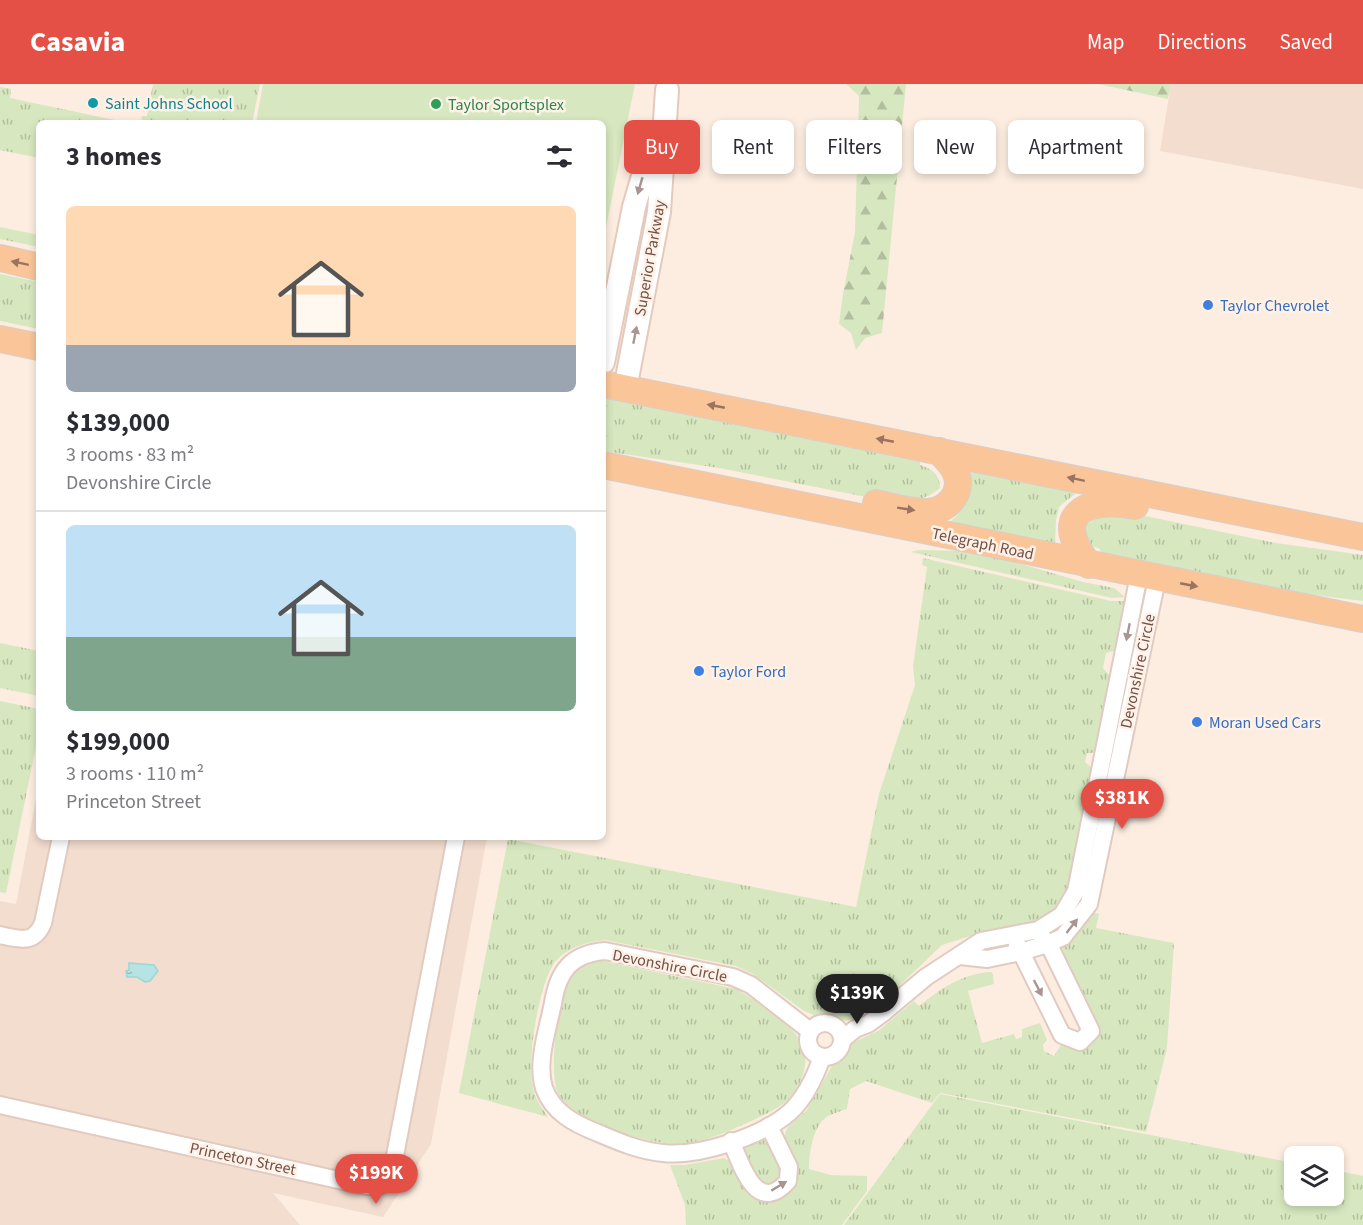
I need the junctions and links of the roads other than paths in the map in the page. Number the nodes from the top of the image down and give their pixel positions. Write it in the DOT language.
graph roads {
  1 [pos="668,87"];
  2 [pos="0,258"];
  3 [pos="36,266"];
  4 [pos="0,325"];
  5 [pos="36,331"];
  6 [pos="0,339"];
  7 [pos="36,346"];
  8 [pos="606,347"];
  9 [pos="614,386"];
  10 [pos="939,451"];
  11 [pos="606,466"];
  12 [pos="662,477"];
  13 [pos="1361,537"];
  14 [pos="1089,565"];
  15 [pos="1148,577"];
  16 [pos="1358,617"];
  17 [pos="60,840"];
  18 [pos="455,840"];
  19 [pos="0,935"];
  20 [pos="1014,935"];
  21 [pos="1042,937"];
  22 [pos="1021,952"];
  23 [pos="960,956"];
  24 [pos="810,1031"];
  25 [pos="843,1039"];
  26 [pos="822,1057"];
  27 [pos="0,1105"];
  28 [pos="769,1126"];
  29 [pos="731,1141"];
  1 -- 8 [label="main road, Superior Parkway, one-way"];
  9 -- 1 [label="main road, Superior Parkway, one-way"];
  3 -- 2 [label="main road, one-way"];
  4 -- 5 [label="main road"];
  6 -- 7 [label="main road"];
  10 -- 9 [label="main road, one-way"];
  12 -- 10 [label="main road, one-way"];
  13 -- 10 [label="main road, one-way"];
  11 -- 12 [label="main road, Telegraph Road"];
  12 -- 14 [label="main road, Telegraph Road"];
  13 -- 14 [label="main road"];
  14 -- 15 [label="main road, Telegraph Road"];
  15 -- 16 [label="main road, Telegraph Road, one-way"];
  15 -- 21 [label="street, Devonshire Circle"];
  17 -- 19 [label="street"];
  18 -- 27 [label="street, Princeton Street"];
  20 -- 21 [label="street, Devonshire Circle"];
  20 -- 22 [label="street"];
  20 -- 23 [label="street, Devonshire Circle"];
  21 -- 22 [label="street, Devonshire Circle"];
  22 -- 21 [label="street, one-way"];
  22 -- 23 [label="street, Devonshire Circle"];
  23 -- 25 [label="street, Devonshire Circle"];
  24 -- 25 [label="street"];
  24 -- 26 [label="street"];
  24 -- 29 [label="street, Devonshire Circle"];
  25 -- 26 [label="street, Devonshire Circle"];
  26 -- 28 [label="street, Devonshire Circle"];
  28 -- 29 [label="street, Devonshire Circle"];
  29 -- 28 [label="street, one-way"];
}
